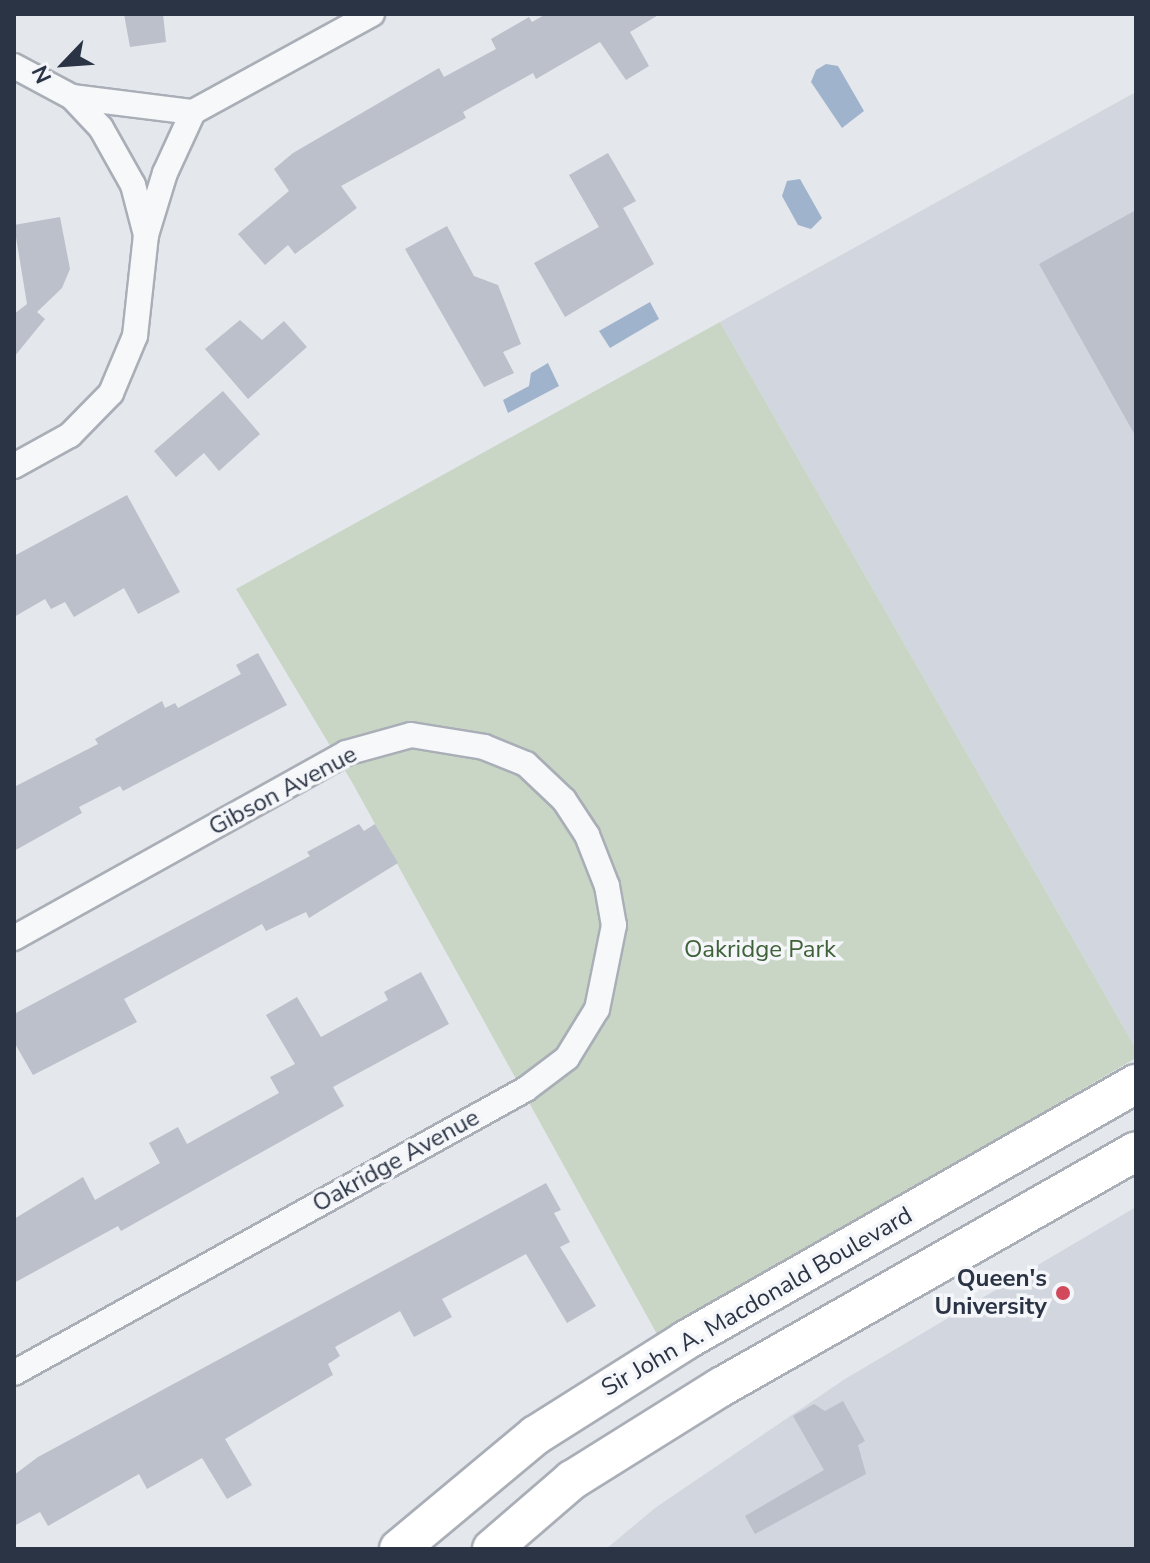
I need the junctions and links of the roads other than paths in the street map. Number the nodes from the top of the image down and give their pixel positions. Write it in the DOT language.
graph roads {
  1 [pos="372,14"];
  2 [pos="14,66"];
  3 [pos="72,97"];
  4 [pos="193,112"];
  5 [pos="146,235"];
  6 [pos="14,466"];
  7 [pos="587,835"];
  8 [pos="14,938"];
  9 [pos="1136,1084"];
  10 [pos="1136,1151"];
  11 [pos="14,1373"];
  12 [pos="399,1549"];
  13 [pos="492,1549"];
  1 -- 4 [label="street"];
  2 -- 3 [label="street"];
  3 -- 4 [label="street"];
  3 -- 5 [label="street"];
  4 -- 5 [label="street"];
  5 -- 6 [label="street"];
  7 -- 8 [label="street, Gibson Avenue"];
  7 -- 11 [label="street, Oakridge Avenue"];
  9 -- 12 [label="main road, Sir John A. Macdonald Boulevard"];
  10 -- 13 [label="main road"];
}
